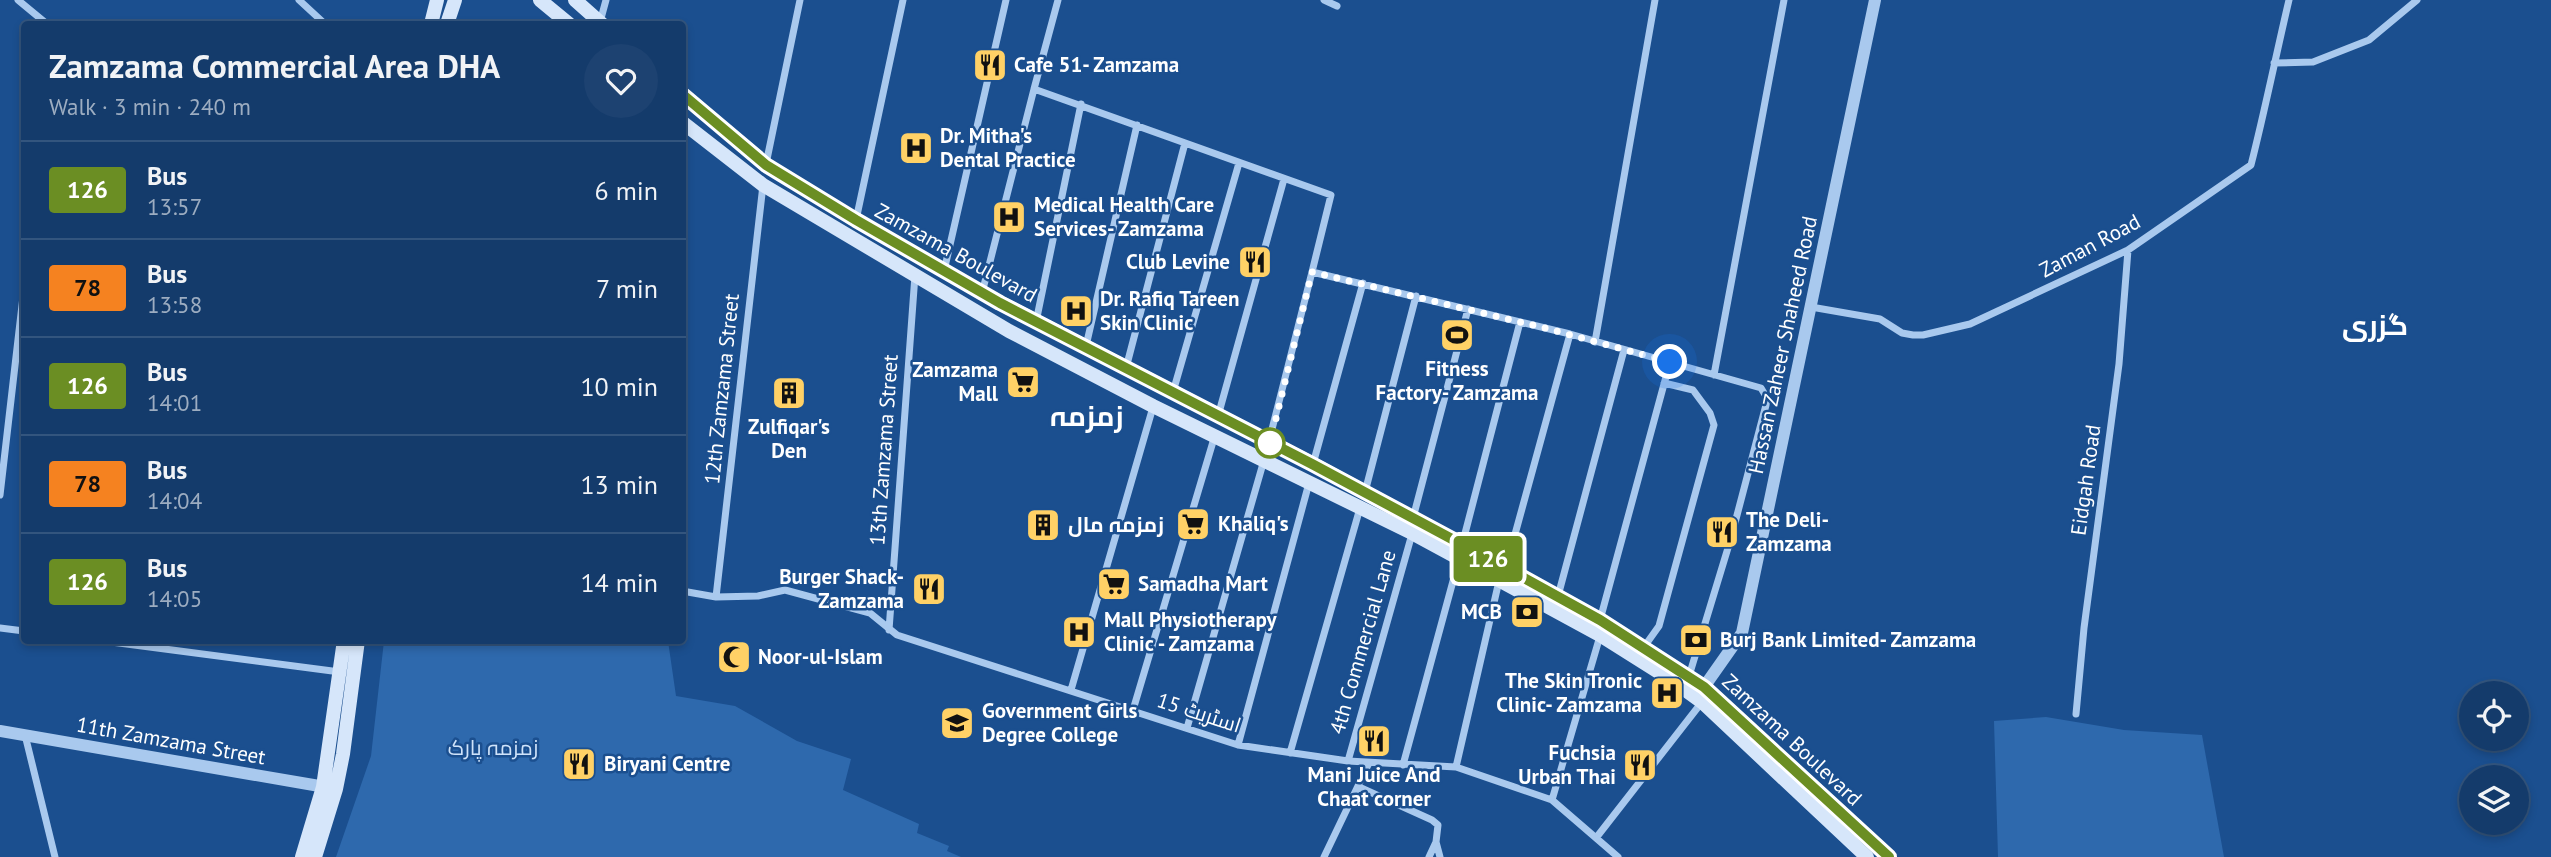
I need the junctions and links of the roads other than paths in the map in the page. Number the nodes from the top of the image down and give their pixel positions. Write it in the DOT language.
graph roads {
  1 [pos="18,0"];
  2 [pos="299,0"];
  3 [pos="437,0"];
  4 [pos="455,0"];
  5 [pos="540,0"];
  6 [pos="575,0"];
  7 [pos="606,0"];
  8 [pos="800,0"];
  9 [pos="903,0"];
  10 [pos="1006,0"];
  11 [pos="1058,0"];
  12 [pos="1324,0"];
  13 [pos="1655,0"];
  14 [pos="1784,0"];
  15 [pos="1875,0"];
  16 [pos="2289,0"];
  17 [pos="2417,0"];
  18 [pos="1337,6"];
  19 [pos="43,21"];
  20 [pos="322,21"];
  21 [pos="432,21"];
  22 [pos="448,21"];
  23 [pos="565,21"];
  24 [pos="598,21"];
  25 [pos="602,21"];
  26 [pos="2274,63"];
  27 [pos="1034,89"];
  28 [pos="686,97"];
  29 [pos="1081,104"];
  30 [pos="686,125"];
  31 [pos="1137,125"];
  32 [pos="1185,143"];
  33 [pos="1239,163"];
  34 [pos="766,165"];
  35 [pos="1284,178"];
  36 [pos="763,185"];
  37 [pos="856,220"];
  38 [pos="2127,250"];
  39 [pos="944,271"];
  40 [pos="1312,272"];
  41 [pos="915,274"];
  42 [pos="1363,283"];
  43 [pos="982,293"];
  44 [pos="1416,296"];
  45 [pos="1811,307"];
  46 [pos="1468,309"];
  47 [pos="21,314"];
  48 [pos="1036,322"];
  49 [pos="1521,322"];
  50 [pos="1570,334"];
  51 [pos="1595,342"];
  52 [pos="1086,348"];
  53 [pos="1624,350"];
  54 [pos="1670,362"];
  55 [pos="1126,369"];
  56 [pos="1714,375"];
  57 [pos="1664,383"];
  58 [pos="1173,393"];
  59 [pos="1153,406"];
  60 [pos="1218,416"];
  61 [pos="1215,434"];
  62 [pos="1269,442"];
  63 [pos="1264,459"];
  64 [pos="1312,464"];
  65 [pos="1309,483"];
  66 [pos="0,495"];
  67 [pos="1362,500"];
  68 [pos="1412,526"];
  69 [pos="1460,552"];
  70 [pos="1503,574"];
  71 [pos="686,592"];
  72 [pos="716,597"];
  73 [pos="1557,597"];
  74 [pos="0,628"];
  75 [pos="1600,628"];
  76 [pos="889,629"];
  77 [pos="21,631"];
  78 [pos="124,644"];
  79 [pos="166,644"];
  80 [pos="344,644"];
  81 [pos="358,644"];
  82 [pos="1644,648"];
  83 [pos="165,650"];
  84 [pos="340,672"];
  85 [pos="1689,676"];
  86 [pos="1704,687"];
  87 [pos="1071,690"];
  88 [pos="1702,702"];
  89 [pos="1133,710"];
  90 [pos="2076,714"];
  91 [pos="1187,728"];
  92 [pos="0,731"];
  93 [pos="24,735"];
  94 [pos="1238,745"];
  95 [pos="1290,753"];
  96 [pos="1348,761"];
  97 [pos="1369,763"];
  98 [pos="1403,765"];
  99 [pos="1456,767"];
  100 [pos="1359,787"];
  101 [pos="329,788"];
  102 [pos="1552,800"];
  103 [pos="1596,838"];
  104 [pos="1436,842"];
  105 [pos="55,857"];
  106 [pos="302,857"];
  107 [pos="315,857"];
  108 [pos="1324,857"];
  109 [pos="1429,857"];
  110 [pos="1440,857"];
  111 [pos="1618,857"];
  112 [pos="1867,857"];
  113 [pos="1889,857"];
  1 -- 19 [label="street"];
  2 -- 20 [label="street"];
  3 -- 21 [label="main road"];
  4 -- 22 [label="main road"];
  5 -- 23 [label="main road"];
  6 -- 24 [label="main road"];
  7 -- 25 [label="street"];
  8 -- 34 [label="street"];
  9 -- 37 [label="street"];
  10 -- 39 [label="street"];
  11 -- 27 [label="street"];
  12 -- 18 [label="street"];
  13 -- 51 [label="street"];
  14 -- 56 [label="street"];
  15 -- 45 [label="street, Hassan Zaheer Shaheed Road"];
  16 -- 26 [label="street, Zaman Road"];
  17 -- 26 [label="street"];
  26 -- 38 [label="street, Zaman Road"];
  27 -- 29 [label="street"];
  27 -- 43 [label="street"];
  28 -- 34 [label="main road, Zamzama Boulevard"];
  29 -- 31 [label="street"];
  29 -- 48 [label="street"];
  30 -- 36 [label="main road, Zamzama Boulevard"];
  31 -- 32 [label="street"];
  31 -- 52 [label="street"];
  32 -- 33 [label="street"];
  32 -- 55 [label="street"];
  33 -- 35 [label="street"];
  33 -- 58 [label="street"];
  34 -- 37 [label="main road, Zamzama Boulevard"];
  35 -- 40 [label="street"];
  35 -- 60 [label="street"];
  36 -- 41 [label="main road, Zamzama Boulevard"];
  36 -- 72 [label="street, 12th Zamzama Street"];
  37 -- 39 [label="main road, Zamzama Boulevard"];
  38 -- 45 [label="street, Zaman Road"];
  38 -- 90 [label="street, Eidgah Road"];
  39 -- 43 [label="main road, Zamzama Boulevard"];
  40 -- 42 [label="street"];
  40 -- 62 [label="street"];
  41 -- 59 [label="main road, Zamzama Boulevard"];
  41 -- 76 [label="street, 13th Zamzama Street"];
  42 -- 44 [label="street"];
  42 -- 64 [label="street"];
  43 -- 48 [label="main road, Zamzama Boulevard"];
  44 -- 46 [label="street"];
  44 -- 67 [label="street"];
  45 -- 86 [label="street, Hassan Zaheer Shaheed Road"];
  46 -- 49 [label="street"];
  46 -- 68 [label="street, 4th Commercial Lane"];
  47 -- 66 [label="street"];
  48 -- 52 [label="main road, Zamzama Boulevard"];
  49 -- 50 [label="street"];
  49 -- 69 [label="street"];
  50 -- 51 [label="street"];
  50 -- 70 [label="street"];
  51 -- 53 [label="street"];
  52 -- 55 [label="main road, Zamzama Boulevard"];
  53 -- 54 [label="street"];
  53 -- 73 [label="street"];
  54 -- 56 [label="street"];
  54 -- 57 [label="street"];
  55 -- 58 [label="main road, Zamzama Boulevard"];
  56 -- 85 [label="street"];
  57 -- 75 [label="street"];
  57 -- 82 [label="street"];
  58 -- 60 [label="main road, Zamzama Boulevard"];
  59 -- 61 [label="main road, Zamzama Boulevard"];
  59 -- 87 [label="street"];
  60 -- 62 [label="main road, Zamzama Boulevard"];
  61 -- 63 [label="main road, Zamzama Boulevard"];
  61 -- 89 [label="street"];
  62 -- 64 [label="main road, Zamzama Boulevard"];
  63 -- 65 [label="main road, Zamzama Boulevard"];
  63 -- 91 [label="street"];
  64 -- 67 [label="main road, Zamzama Boulevard"];
  65 -- 67 [label="main road, Zamzama Boulevard"];
  65 -- 94 [label="street"];
  67 -- 68 [label="main road, Zamzama Boulevard"];
  67 -- 95 [label="street"];
  68 -- 69 [label="main road, Zamzama Boulevard"];
  68 -- 96 [label="street, 4th Commercial Lane"];
  69 -- 70 [label="main road, Zamzama Boulevard"];
  69 -- 98 [label="street"];
  70 -- 73 [label="main road, Zamzama Boulevard"];
  70 -- 75 [label="main road, Zamzama Boulevard"];
  70 -- 99 [label="street"];
  71 -- 72 [label="street, اسٹریٹ 15"];
  72 -- 76 [label="street, اسٹریٹ 15"];
  73 -- 75 [label="main road, Zamzama Boulevard"];
  74 -- 77 [label="street"];
  75 -- 82 [label="main road, Zamzama Boulevard"];
  75 -- 88 [label="main road, Zamzama Boulevard"];
  75 -- 102 [label="street"];
  76 -- 87 [label="street, اسٹریٹ 15"];
  78 -- 83 [label="street"];
  79 -- 83 [label="street"];
  80 -- 84 [label="main road"];
  81 -- 101 [label="main road"];
  82 -- 85 [label="main road, Zamzama Boulevard"];
  83 -- 84 [label="street"];
  84 -- 101 [label="main road"];
  85 -- 86 [label="main road, Zamzama Boulevard"];
  86 -- 113 [label="main road, Zamzama Boulevard"];
  87 -- 89 [label="street, اسٹریٹ 15"];
  88 -- 103 [label="street"];
  88 -- 112 [label="main road, Zamzama Boulevard"];
  89 -- 91 [label="street, اسٹریٹ 15"];
  91 -- 94 [label="street, اسٹریٹ 15"];
  92 -- 93 [label="street, 11th Zamzama Street"];
  93 -- 101 [label="street, 11th Zamzama Street"];
  93 -- 105 [label="street"];
  94 -- 95 [label="street, اسٹریٹ 15"];
  95 -- 96 [label="street, اسٹریٹ 15"];
  96 -- 97 [label="street, اسٹریٹ 15"];
  97 -- 98 [label="street, اسٹریٹ 15"];
  97 -- 100 [label="street"];
  98 -- 99 [label="street, اسٹریٹ 15"];
  99 -- 102 [label="street, اسٹریٹ 15"];
  100 -- 104 [label="street"];
  100 -- 108 [label="street"];
  101 -- 106 [label="main road"];
  101 -- 107 [label="main road"];
  102 -- 103 [label="street, اسٹریٹ 15"];
  103 -- 111 [label="street, اسٹریٹ 15"];
  104 -- 109 [label="street"];
  104 -- 110 [label="street"];
}
